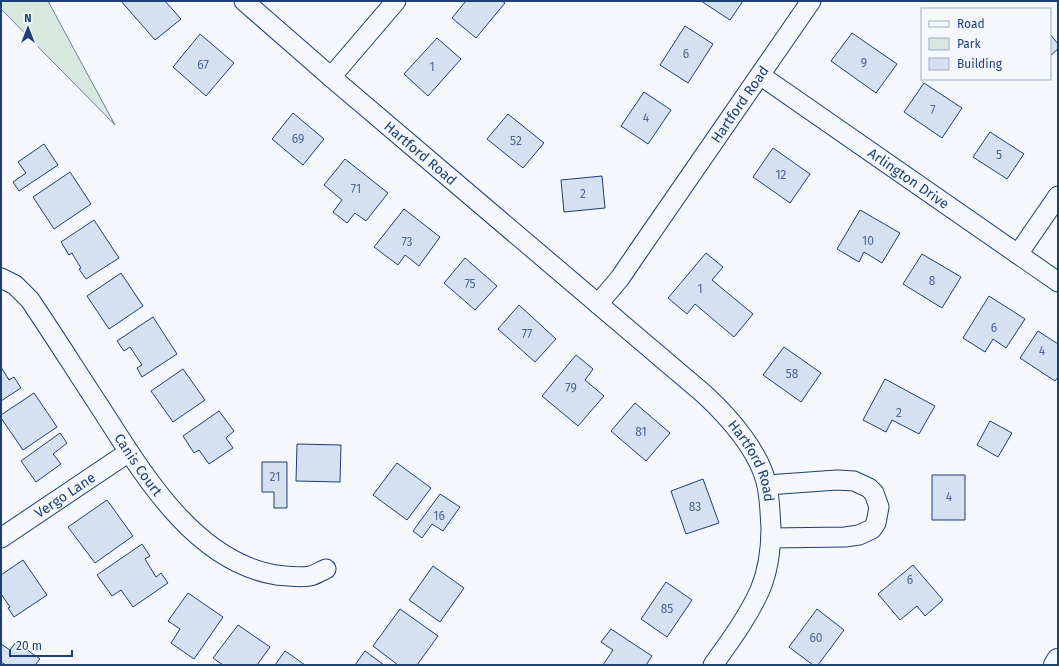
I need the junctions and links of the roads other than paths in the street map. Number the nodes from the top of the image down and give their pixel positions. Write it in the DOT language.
graph roads {
  1 [pos="244,1"];
  2 [pos="396,1"];
  3 [pos="811,1"];
  4 [pos="760,74"];
  5 [pos="331,77"];
  6 [pos="1058,196"];
  7 [pos="1018,254"];
  8 [pos="1,278"];
  9 [pos="1058,282"];
  10 [pos="598,304"];
  11 [pos="129,452"];
  12 [pos="767,485"];
  13 [pos="1,538"];
  14 [pos="771,538"];
  15 [pos="326,569"];
  16 [pos="1058,660"];
  17 [pos="713,665"];
  18 [pos="1054,665"];
  1 -- 5 [label="street, Hartford Road"];
  2 -- 5 [label="street"];
  3 -- 4 [label="street, Hartford Road"];
  4 -- 7 [label="street, Arlington Drive"];
  4 -- 10 [label="street, Hartford Road"];
  5 -- 10 [label="street, Hartford Road"];
  6 -- 7 [label="street"];
  7 -- 9 [label="street, Arlington Drive"];
  8 -- 11 [label="street, Canis Court"];
  10 -- 12 [label="street, Hartford Road"];
  11 -- 13 [label="street, Vergo Lane"];
  11 -- 15 [label="street, Canis Court"];
  12 -- 14 [label="street, Hartford Road"];
  12 -- 14 [label="street"];
  14 -- 17 [label="street, Hartford Road"];
  16 -- 18 [label="street"];
}
